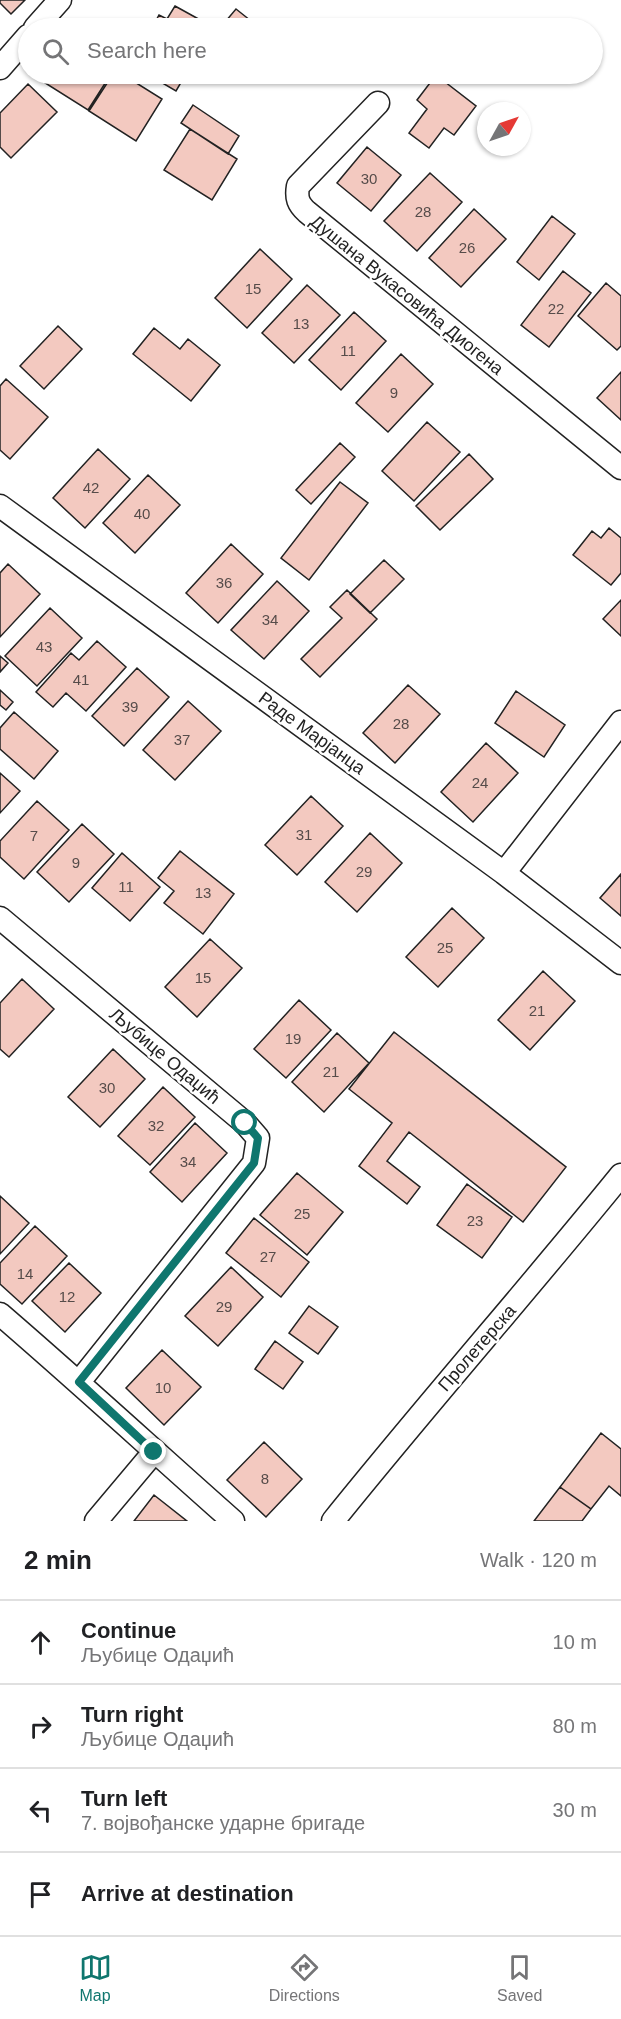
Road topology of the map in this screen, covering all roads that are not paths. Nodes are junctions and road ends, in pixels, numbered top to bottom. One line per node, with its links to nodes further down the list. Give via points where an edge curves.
1 (60, 0): 2 (street)
2 (44, 18)
3 (18, 47): 4 (street)
4 (0, 68)
5 (378, 103): 6 (street, Душана Вукасовића Диогена, via 298,186 299,204)
6 (621, 468)
7 (3, 514): 9 (street, Раде Марјанца)
8 (621, 722): 9 (street)
9 (504, 873): 11 (street, Раде Марјанца)
10 (0, 918): 14 (street, Љубице Одаџић, via 258,1138 254,1163)
11 (621, 963)
12 (621, 1175): 18 (street, Пролетерска)
13 (0, 1314): 14 (street)
14 (79, 1382): 15 (street)
15 (154, 1452): 16 (street); 17 (street)
16 (96, 1521)
17 (233, 1521)
18 (333, 1521)

